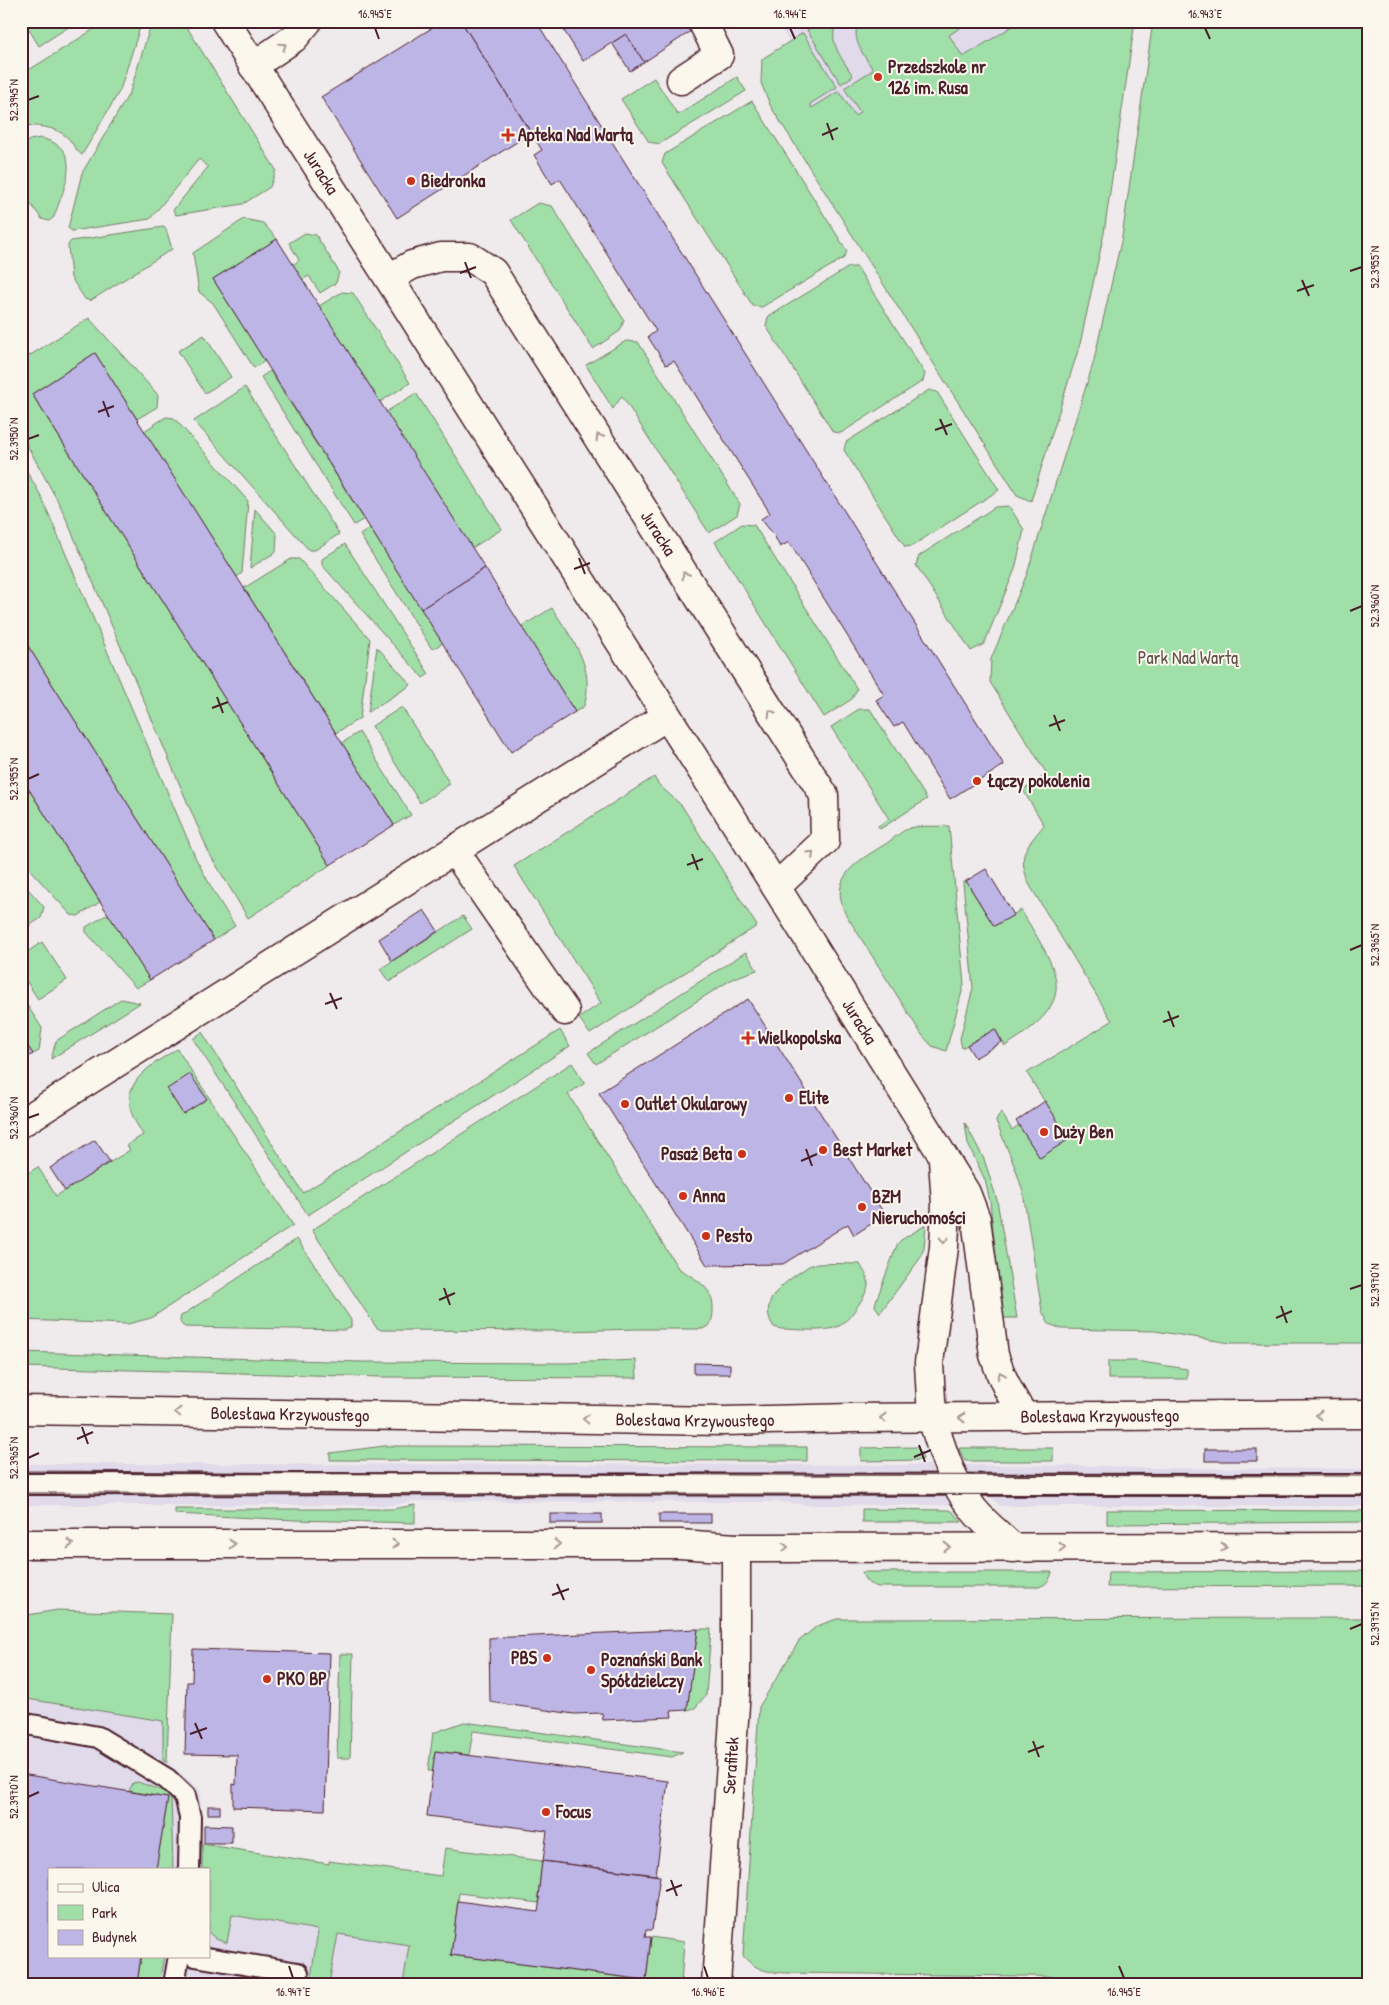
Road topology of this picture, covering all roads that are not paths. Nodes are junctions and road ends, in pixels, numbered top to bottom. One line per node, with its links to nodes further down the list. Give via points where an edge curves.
1 (225, 21): 4 (street, Juracka)
2 (308, 21): 4 (street, one-way to 2, via 294,38)
3 (702, 21): 5 (street, via 719,55)
4 (254, 66): 6 (street, Juracka)
5 (681, 80)
6 (389, 278): 7 (street, Juracka); 9 (street, Juracka, one-way to 6, via 825,841 824,795 560,375 493,272 470,257 441,257 412,265)
7 (667, 716): 8 (street); 9 (street, Juracka)
8 (454, 850): 10 (street); 11 (street)
9 (776, 887): 12 (street, Juracka)
10 (565, 1011)
11 (21, 1123)
12 (942, 1156): 15 (street, Juracka, one-way to 12, via 1010,1395 994,1355 976,1219 966,1193); 16 (street, Juracka, one-way to 16, via 946,1204 944,1247 929,1363)
13 (21, 1410): 16 (street, Bolesława Krzywoustego, one-way to 13, via 722,1421)
14 (1368, 1414): 15 (street, Bolesława Krzywoustego, one-way to 15)
15 (1025, 1417): 16 (street, Bolesława Krzywoustego, one-way to 16)
16 (932, 1418): 18 (street, Juracka, via 943,1454)
17 (21, 1484): 18 (lane)
18 (958, 1485): 19 (lane); 23 (street, Juracka, via 973,1509)
19 (1368, 1485)
20 (21, 1544): 22 (street, one-way to 22, via 680,1544)
21 (1368, 1547): 23 (street, one-way to 21)
22 (736, 1548): 23 (street, one-way to 23); 30 (street, Serafitek, via 736,1690)
23 (1013, 1548)
24 (21, 1723): 25 (lane, via 98,1737 167,1779 185,1796 190,1816)
25 (189, 1868)
26 (179, 1958): 29 (lane)
27 (207, 1958): 28 (lane)
28 (298, 1973)
29 (174, 1984)
30 (716, 1984)

